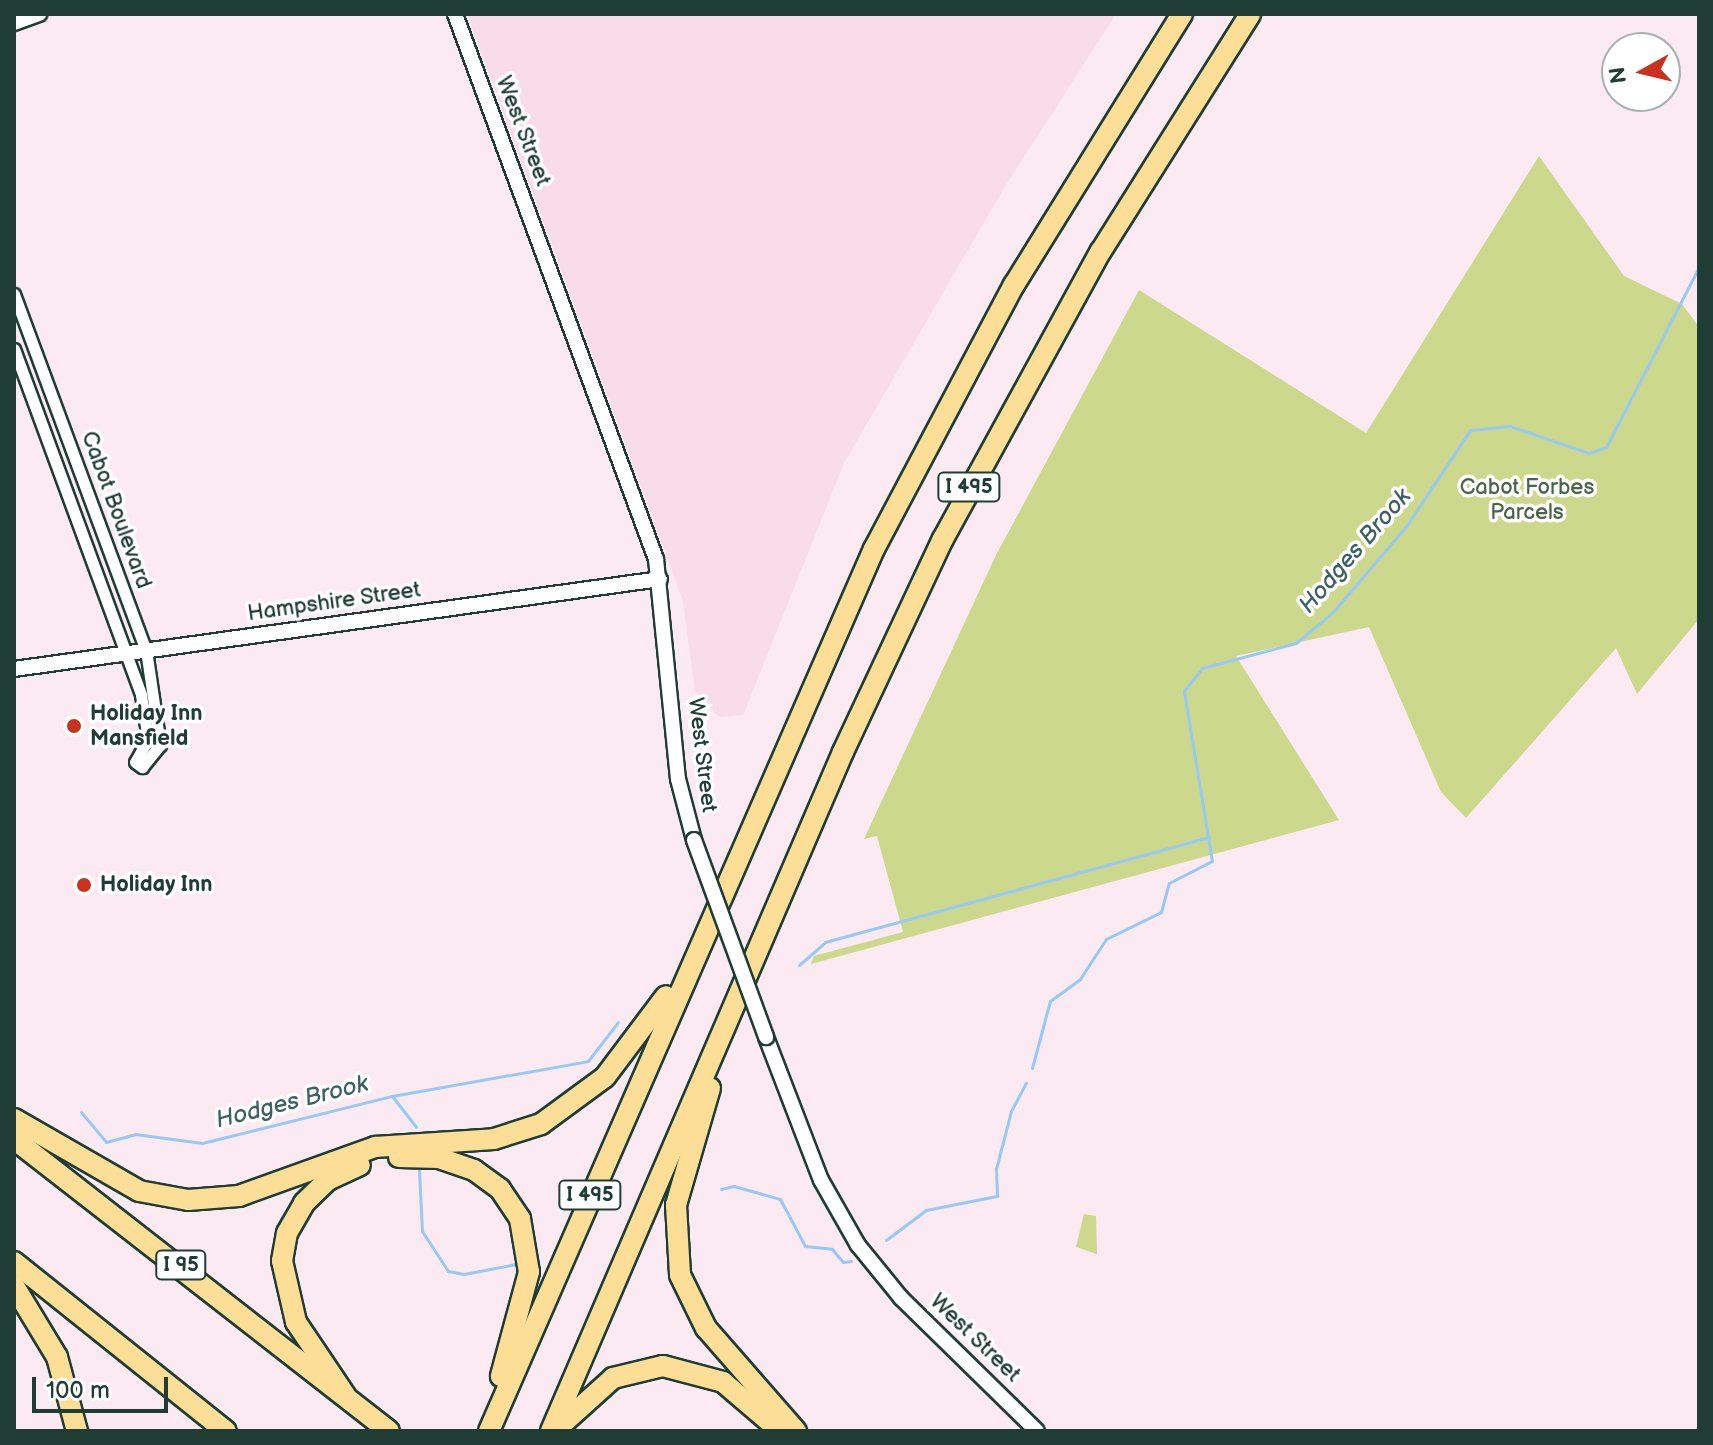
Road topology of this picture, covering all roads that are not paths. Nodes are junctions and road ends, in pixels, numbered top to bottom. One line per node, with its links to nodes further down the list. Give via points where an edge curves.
1 (39, 14): 5 (street)
2 (455, 14): 8 (street, West Street)
3 (1182, 14): 14 (highway, I 495, via 1014,285 930,438 817,672)
4 (1250, 14): 15 (highway, I 495, via 1101,251 974,478 880,670)
5 (14, 23)
6 (14, 294): 9 (street, Cabot Boulevard)
7 (14, 349): 10 (street, Cabot Boulevard)
8 (660, 579): 9 (street, Hampshire Street); 29 (street, West Street, bridge, via 678,779 694,840 825,1190 858,1245 901,1298)
9 (146, 650): 10 (street, Hampshire Street); 13 (street, Cabot Boulevard)
10 (128, 653): 11 (street, Hampshire Street); 12 (street, Cabot Boulevard)
11 (14, 669)
12 (148, 739): 13 (street); 13 (street, Cabot Boulevard, via 135,762 142,767)
13 (160, 745)
14 (691, 960): 16 (highway, via 599,1083 548,1120 502,1137 375,1147 254,1191 188,1200 125,1185); 24 (highway, I 495)
15 (741, 989): 25 (highway, I 495); 28 (highway, via 677,1198 675,1252 702,1323)
16 (14, 1119)
17 (14, 1139): 20 (highway, I 95)
18 (14, 1262): 22 (highway)
19 (14, 1286): 21 (highway, via 54,1349)
20 (345, 1395): 23 (highway, I 95); 24 (highway, via 286,1296 282,1261 290,1226 314,1191 345,1171 395,1157 451,1161 479,1173 505,1195 528,1245 528,1279)
21 (77, 1431)
22 (226, 1431)
23 (389, 1431)
24 (487, 1431)
25 (551, 1431)
26 (558, 1431): 27 (highway, via 602,1385 657,1366 723,1382)
27 (780, 1431)
28 (796, 1431)
29 (1037, 1431)

